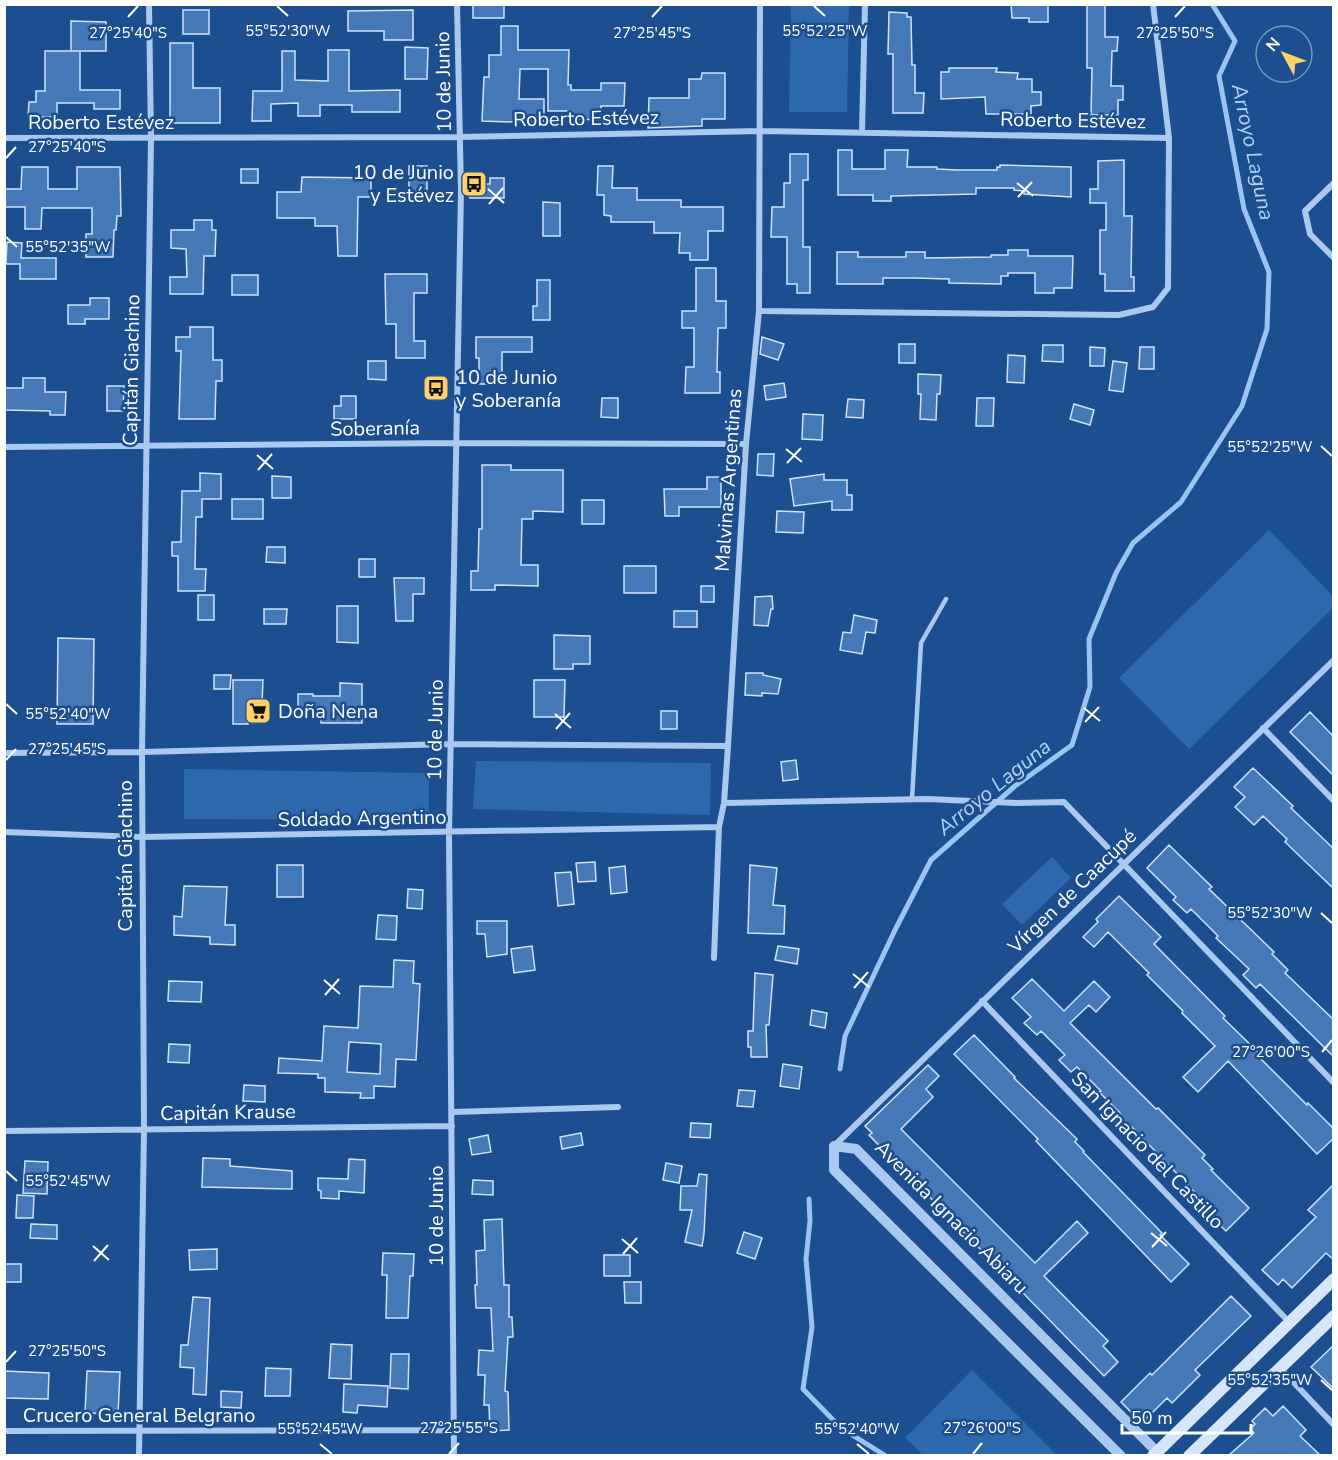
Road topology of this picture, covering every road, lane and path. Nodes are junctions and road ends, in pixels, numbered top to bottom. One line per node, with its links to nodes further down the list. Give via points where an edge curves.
1 (149, 4): 11 (street, Capitán Giachino)
2 (457, 4): 8 (street, 10 de Junio)
3 (760, 4): 6 (street, Malvinas Argentinas)
4 (865, 4): 7 (street)
5 (1153, 4): 10 (street)
6 (761, 131): 7 (street, Roberto Estévez); 8 (street, Roberto Estévez); 14 (street, Malvinas Argentinas)
7 (862, 132): 10 (street, Roberto Estévez)
8 (461, 137): 11 (street, Roberto Estévez); 15 (street, 10 de Junio)
9 (4, 138): 11 (street, Roberto Estévez)
10 (1169, 138): 14 (street, via 1168,288 1153,307 1119,315)
11 (151, 139): 17 (street, Capitán Giachino)
12 (1334, 183): 13 (street, via 1305,212 1310,234)
13 (1334, 258)
14 (759, 310): 16 (street, Malvinas Argentinas)
15 (457, 443): 16 (street, Soberanía); 17 (street, Soberanía); 22 (street, 10 de Junio)
16 (746, 444): 23 (street, Malvinas Argentinas)
17 (147, 446): 18 (street, Soberanía); 24 (street, Capitán Giachino)
18 (4, 447)
19 (946, 598): 26 (lane, via 921,643)
20 (1334, 660): 21 (street, Vírgen de Caacupé)
21 (1263, 728): 27 (street); 33 (street, Vírgen de Caacupé)
22 (452, 744): 23 (street); 24 (street); 31 (street, 10 de Junio)
23 (728, 746): 28 (street, Malvinas Argentinas)
24 (142, 752): 25 (street); 32 (street, Capitán Giachino)
25 (4, 753)
26 (912, 799): 28 (street); 33 (street, via 1064,802)
27 (1334, 801)
28 (724, 803): 29 (street, Malvinas Argentinas)
29 (719, 827): 31 (street, Soldado Argentino); 34 (street, Malvinas Argentinas)
30 (4, 832): 32 (street, Soldado Argentino)
31 (449, 833): 32 (street, Soldado Argentino); 38 (street, 10 de Junio)
32 (141, 837): 40 (street, Capitán Giachino)
33 (1123, 865): 35 (street, Vírgen de Caacupé); 36 (street)
34 (714, 958)
35 (982, 1002): 42 (street, Vírgen de Caacupé); 45 (street, San Ignacio del Castillo)
36 (1334, 1083)
37 (618, 1107): 38 (street)
38 (453, 1112): 39 (street, 10 de Junio)
39 (452, 1126): 40 (street, Capitán Krause); 48 (street, 10 de Junio)
40 (144, 1129): 41 (street, Capitán Krause); 50 (street, Capitán Giachino)
41 (4, 1131)
42 (834, 1146): 51 (street, Avenida Ignacio Abiaru, via 856,1149); 54 (street, via 834,1170)
43 (1334, 1279): 45 (main road)
44 (1334, 1316): 46 (main road)
45 (1289, 1322): 51 (main road)
46 (1280, 1368): 47 (street); 55 (main road)
47 (1334, 1425)
48 (453, 1430): 50 (street, Crucero General Belgrano); 53 (street, 10 de Junio)
49 (4, 1431): 50 (street, Crucero General Belgrano)
50 (138, 1432): 52 (street, Capitán Giachino)
51 (1157, 1454)
52 (139, 1455)
53 (454, 1455)
54 (1121, 1455)
55 (1189, 1455)

